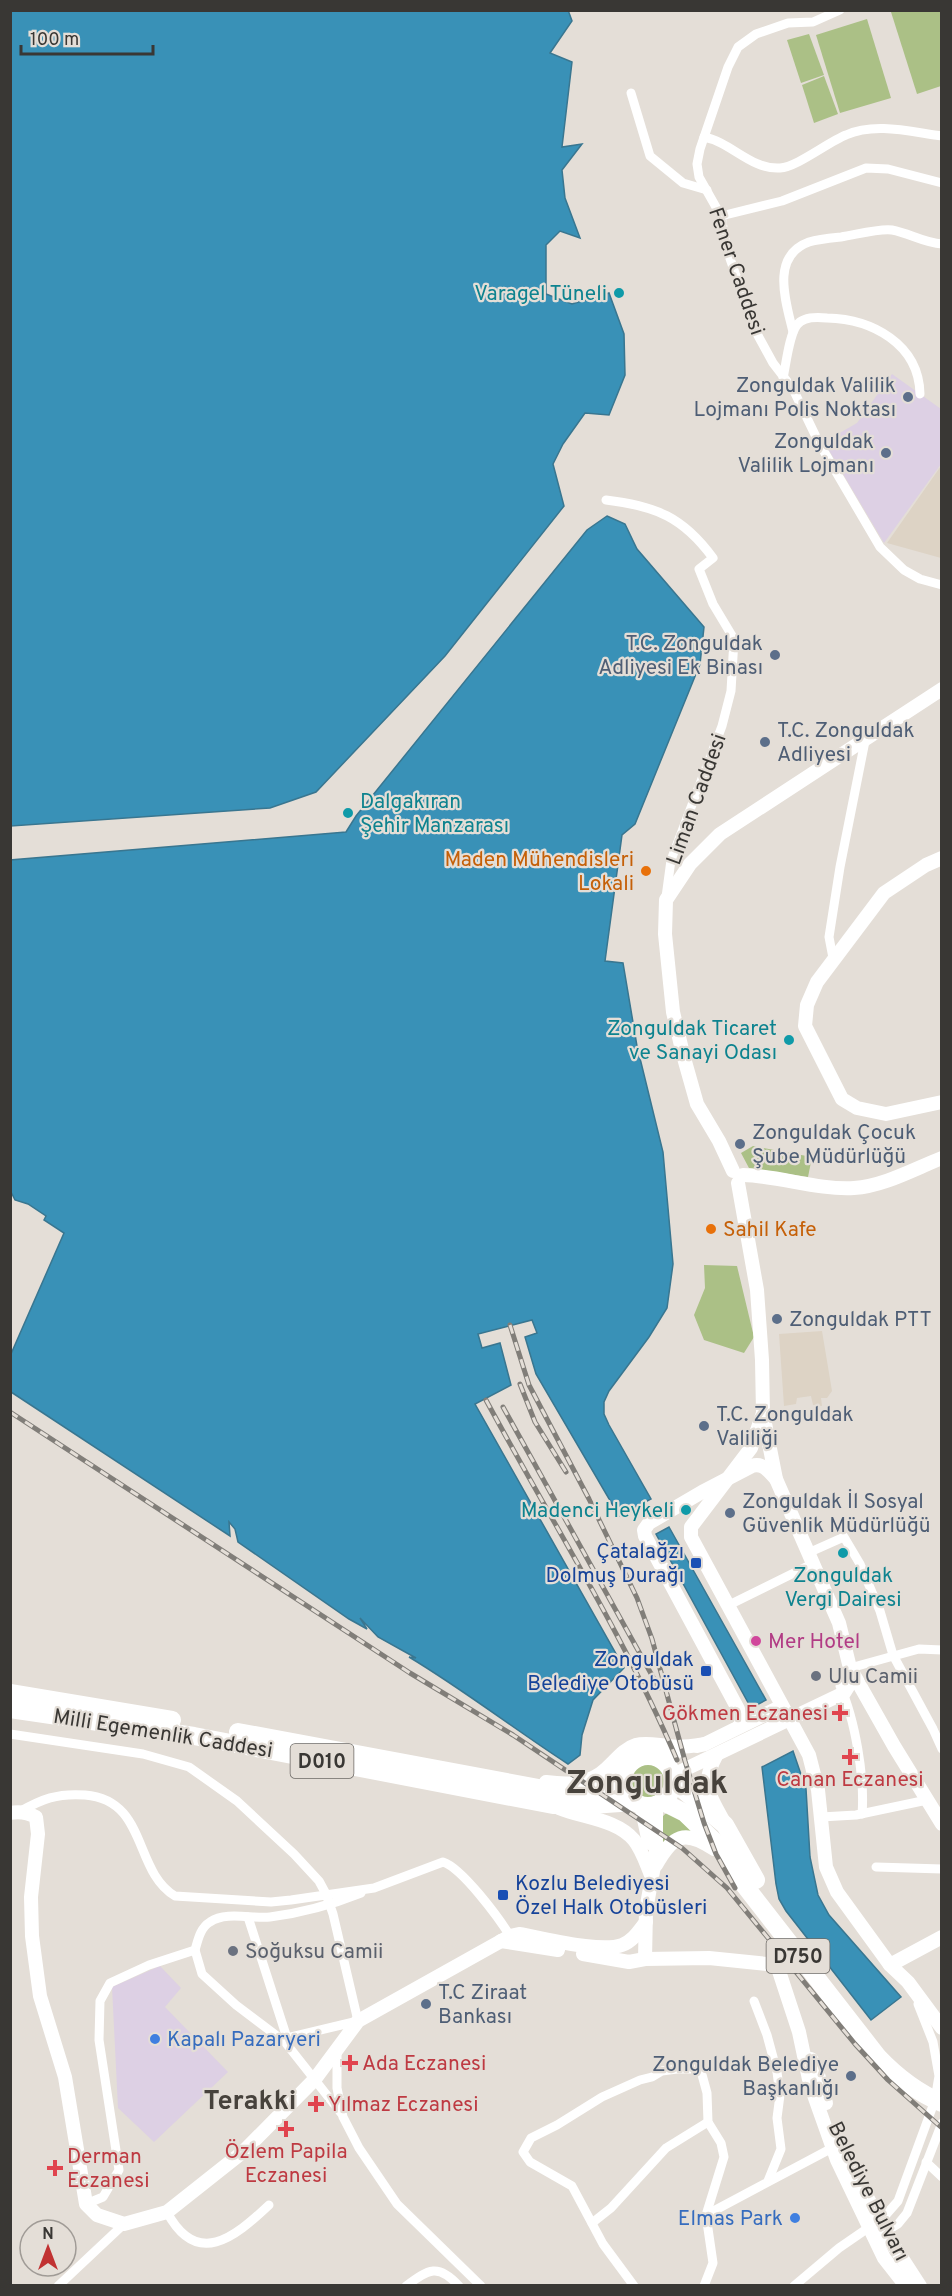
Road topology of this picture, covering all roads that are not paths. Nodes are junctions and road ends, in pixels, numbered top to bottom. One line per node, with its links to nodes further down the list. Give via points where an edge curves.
1 (840, 10): 4 (street, Fener Caddesi, via 813,21 788,23 756,34 738,47)
2 (631, 93): 6 (street, via 650,156 683,183)
3 (942, 136): 4 (street, via 868,129 848,133 781,168 750,160)
4 (704, 137): 6 (street, Fener Caddesi, via 698,164 699,177)
5 (942, 183): 7 (street, via 888,169 866,168 782,201)
6 (707, 190): 7 (street, Fener Caddesi)
7 (721, 216): 10 (street, Fener Caddesi, via 727,250 755,330)
8 (942, 244): 9 (street, via 891,230 810,242 797,248 784,269)
9 (793, 332): 10 (street); 11 (street, via 802,320 821,318 876,328 907,355 919,378)
10 (783, 378): 13 (street, Fener Caddesi, via 793,389 819,443 880,547 904,570)
11 (920, 394)
12 (606, 500): 17 (street, Liman Caddesi, via 637,504 673,518 698,538 713,558 699,569 713,604 734,639 731,691 722,726 671,860)
13 (942, 585)
14 (942, 689): 15 (street)
15 (865, 741): 17 (street, via 720,834 690,864); 18 (street, via 840,867 830,937)
16 (942, 858): 18 (street, via 884,893)
17 (666, 900): 21 (street, Liman Caddesi, via 667,966 684,1058 698,1104)
18 (833, 958): 19 (street, via 807,1005 805,1026 842,1099 857,1108 886,1114)
19 (942, 1102)
20 (942, 1158): 21 (street, via 876,1184 854,1188)
21 (738, 1176): 22 (street, Liman Caddesi, via 757,1290)
22 (762, 1413): 23 (street); 24 (street, via 751,1448)
23 (776, 1479): 24 (street, via 764,1466 756,1464); 27 (street)
24 (724, 1481): 25 (street); 26 (street, via 691,1527)
25 (671, 1511): 26 (street); 37 (street, via 649,1523 645,1536 738,1709)
26 (691, 1533): 28 (street)
27 (810, 1558): 28 (street); 30 (street, via 844,1537 880,1611); 31 (street, via 839,1623)
28 (729, 1605): 34 (street)
29 (942, 1650): 30 (street, via 919,1648)
30 (892, 1655): 31 (street); 38 (street)
31 (850, 1668): 32 (street, via 849,1685); 47 (street)
32 (841, 1690): 36 (street); 51 (street, via 852,1716)
33 (10, 1693): 45 (highway, Milli Egemenlik Caddesi / D010)
34 (782, 1706): 36 (street); 37 (street)
35 (10, 1709): 49 (highway, Milli Egemenlik Caddesi / D010, via 194,1736)
36 (789, 1719): 42 (street); 52 (street, via 809,1755)
37 (741, 1725): 40 (street)
38 (937, 1727): 41 (street)
39 (10, 1734): 60 (street, via 143,1754 189,1767 254,1816 319,1881)
40 (705, 1744): 43 (street); 45 (street, via 636,1745 606,1770 578,1784)
41 (942, 1749)
42 (716, 1756): 46 (street); 54 (street, via 708,1771 707,1784)
43 (654, 1757): 44 (highway, Milli Egemenlik Caddesi, via 637,1758); 46 (highway, D750, via 666,1763)
44 (625, 1770): 45 (highway, Milli Egemenlik Caddesi / D010, via 607,1787 578,1793 543,1790); 48 (highway, via 623,1784 629,1797)
45 (498, 1779)
46 (673, 1779): 48 (highway, via 668,1797); 54 (highway, D750)
47 (927, 1800): 51 (street); 53 (street)
48 (648, 1804): 49 (highway, Milli Egemenlik Caddesi / D010); 55 (highway, D750, via 685,1813); 58 (street)
49 (554, 1805): 58 (street, via 624,1831 642,1852)
50 (15, 1812): 60 (street, via 61,1795 101,1797 116,1805 132,1828 157,1881 176,1896 271,1902); 85 (street, via 36,1817 38,1825 31,1897 38,1984 65,2077)
51 (862, 1814): 52 (street)
52 (821, 1817): 69 (street, via 826,1867 837,1892)
53 (942, 1824)
54 (725, 1825): 77 (highway, D750, via 785,1923 876,2040 903,2068)
55 (731, 1861): 58 (street, via 701,1840 680,1838 667,1845); 77 (highway, D750, via 745,1886 878,2057 917,2091)
56 (876, 1867): 57 (street)
57 (942, 1869)
58 (651, 1875): 63 (street)
59 (374, 1888): 60 (street); 61 (street); 65 (street, via 438,1863 452,1865 501,1922)
60 (326, 1894): 61 (street)
61 (330, 1905): 62 (street, via 268,1918); 72 (street)
62 (248, 1917): 67 (street, via 212,1920 203,1928); 74 (street)
63 (646, 1922): 66 (street, via 621,1946); 68 (street)
64 (942, 1937): 69 (street)
65 (505, 1938): 66 (street, via 519,1934); 68 (street, via 629,1962); 72 (street)
66 (597, 1948): 68 (street)
67 (195, 1950): 74 (street, via 202,1974 236,2005); 85 (street, via 110,1983 100,2001 99,2040 119,2170 103,2197)
68 (645, 1959): 81 (street, Belediye Bulvarı, via 709,1958 777,1965 802,2042 816,2067)
69 (890, 1965): 70 (street)
70 (908, 1982): 73 (street); 77 (street, via 929,2027 938,2067)
71 (754, 2001): 84 (street, via 767,2035 780,2095 780,2149)
72 (358, 2021): 74 (street); 75 (street)
73 (942, 2028)
74 (286, 2040): 76 (street)
75 (337, 2050): 76 (street); 78 (street, via 337,2088)
76 (315, 2079): 78 (street); 87 (street, via 244,2151)
77 (939, 2095): 91 (street, via 898,2200)
78 (343, 2117): 92 (street, via 397,2204)
79 (708, 2122): 88 (street, via 721,2143 724,2157); 89 (street, via 666,2148); 89 (street, via 701,2071 677,2068 602,2097 531,2138 523,2152 530,2162 573,2186)
80 (942, 2123): 82 (street)
81 (836, 2146): 84 (street); 91 (street, Belediye Bulvarı)
82 (926, 2162): 83 (street); 91 (street, via 907,2213 898,2224)
83 (942, 2176)
84 (768, 2181): 88 (street)
85 (86, 2204): 90 (street, via 98,2215)
86 (268, 2205): 87 (street, via 225,2240 198,2243 185,2236)
87 (167, 2212): 90 (street)
88 (706, 2215): 97 (street, via 713,2263)
89 (592, 2223): 96 (street)
90 (124, 2224): 93 (street)
91 (877, 2226): 98 (street); 99 (street, Belediye Bulvarı, via 884,2258); 100 (street, Belediye Bulvarı)
92 (476, 2283)
93 (58, 2286)
94 (406, 2286): 95 (street, via 435,2270 447,2273)
95 (459, 2286)
96 (634, 2286)
97 (704, 2286)
98 (794, 2286)
99 (906, 2286)
100 (920, 2286)

